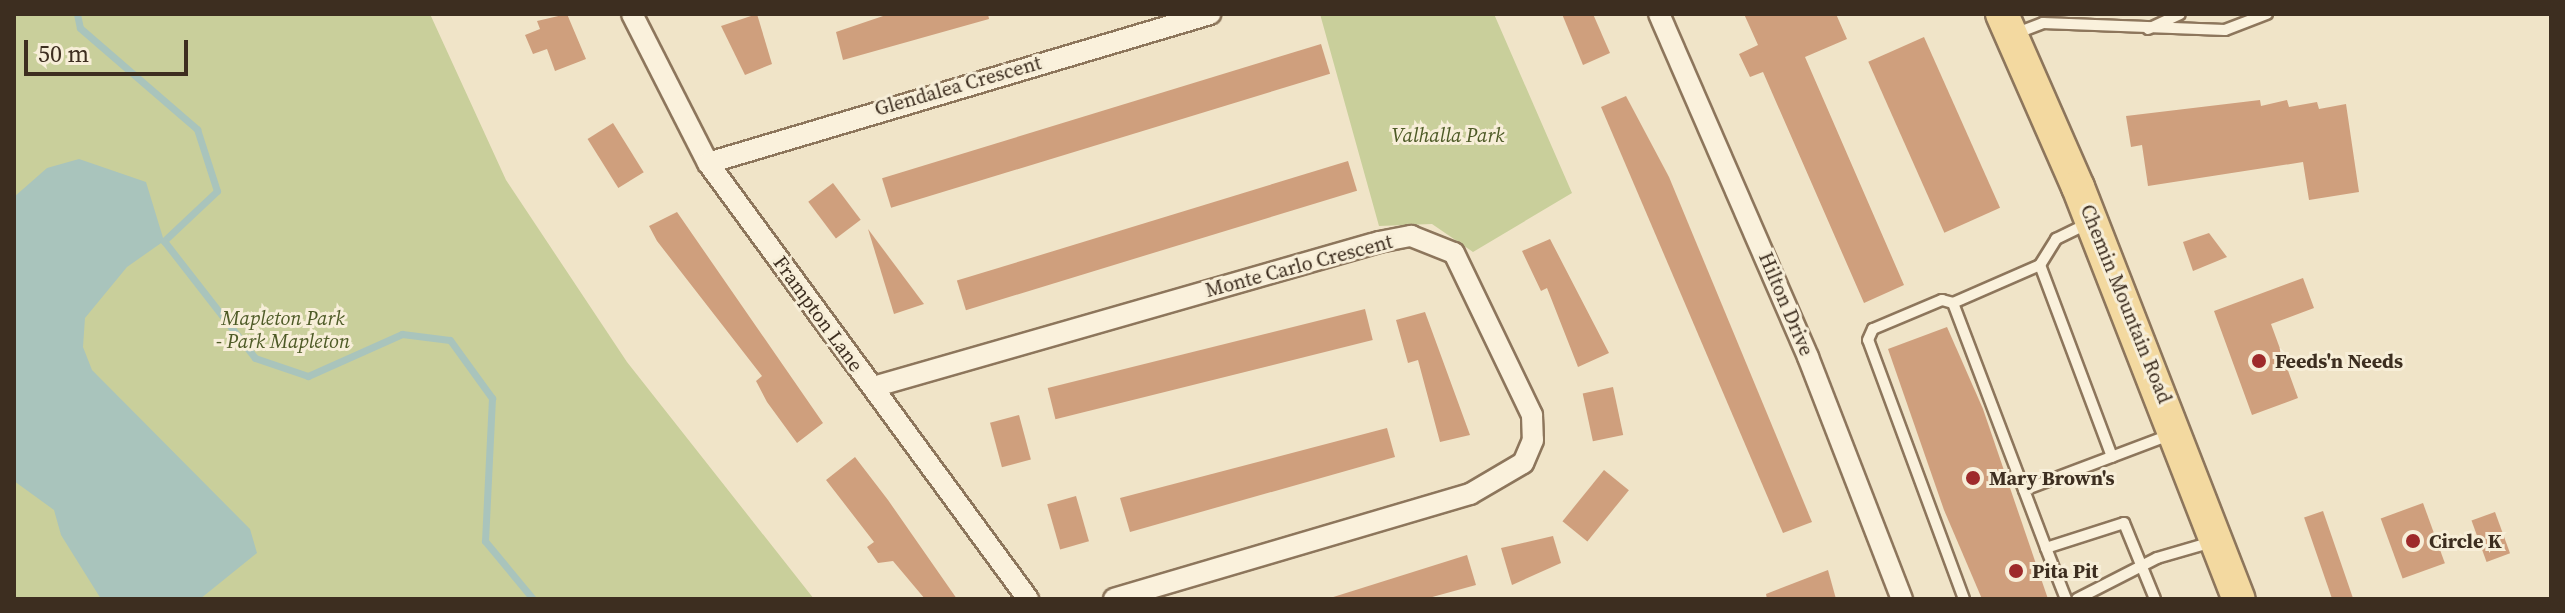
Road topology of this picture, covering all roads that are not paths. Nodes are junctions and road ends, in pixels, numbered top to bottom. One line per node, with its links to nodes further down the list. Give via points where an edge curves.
1 (632, 14): 9 (street, Frampton Lane)
2 (1210, 14): 9 (street, Glendalea Crescent)
3 (1659, 14): 22 (street, Hilton Drive, via 1808,357)
4 (2180, 14): 8 (lane)
5 (2267, 14): 8 (lane, via 2225,30)
6 (2077, 19): 7 (lane); 8 (lane)
7 (2006, 24): 10 (main road, Chemin Mountain Road)
8 (2143, 31)
9 (708, 163): 13 (street, Frampton Lane)
10 (2093, 222): 11 (lane, via 2056,239); 14 (main road, Chemin Mountain Road)
11 (2040, 265): 12 (lane); 15 (lane)
12 (1953, 303): 16 (lane); 23 (lane, via 1937,302 1873,329 1868,340)
13 (873, 387): 20 (street, Frampton Lane); 21 (street, Monte Carlo Crescent, via 1379,242 1411,236 1454,253 1532,415 1533,440 1523,463 1470,494)
14 (2177, 432): 15 (lane); 17 (main road, Chemin Mountain Road)
15 (2112, 457): 16 (lane)
16 (2024, 490): 18 (lane)
17 (2217, 540): 19 (lane, via 2157,558); 27 (main road, Chemin Mountain Road)
18 (2046, 548): 19 (lane, via 2124,523); 24 (lane)
19 (2144, 571): 25 (lane); 26 (lane)
20 (1028, 599)
21 (1114, 599)
22 (1902, 599)
23 (1964, 599)
24 (2066, 599)
25 (2077, 599)
26 (2155, 599)
27 (2239, 599)

